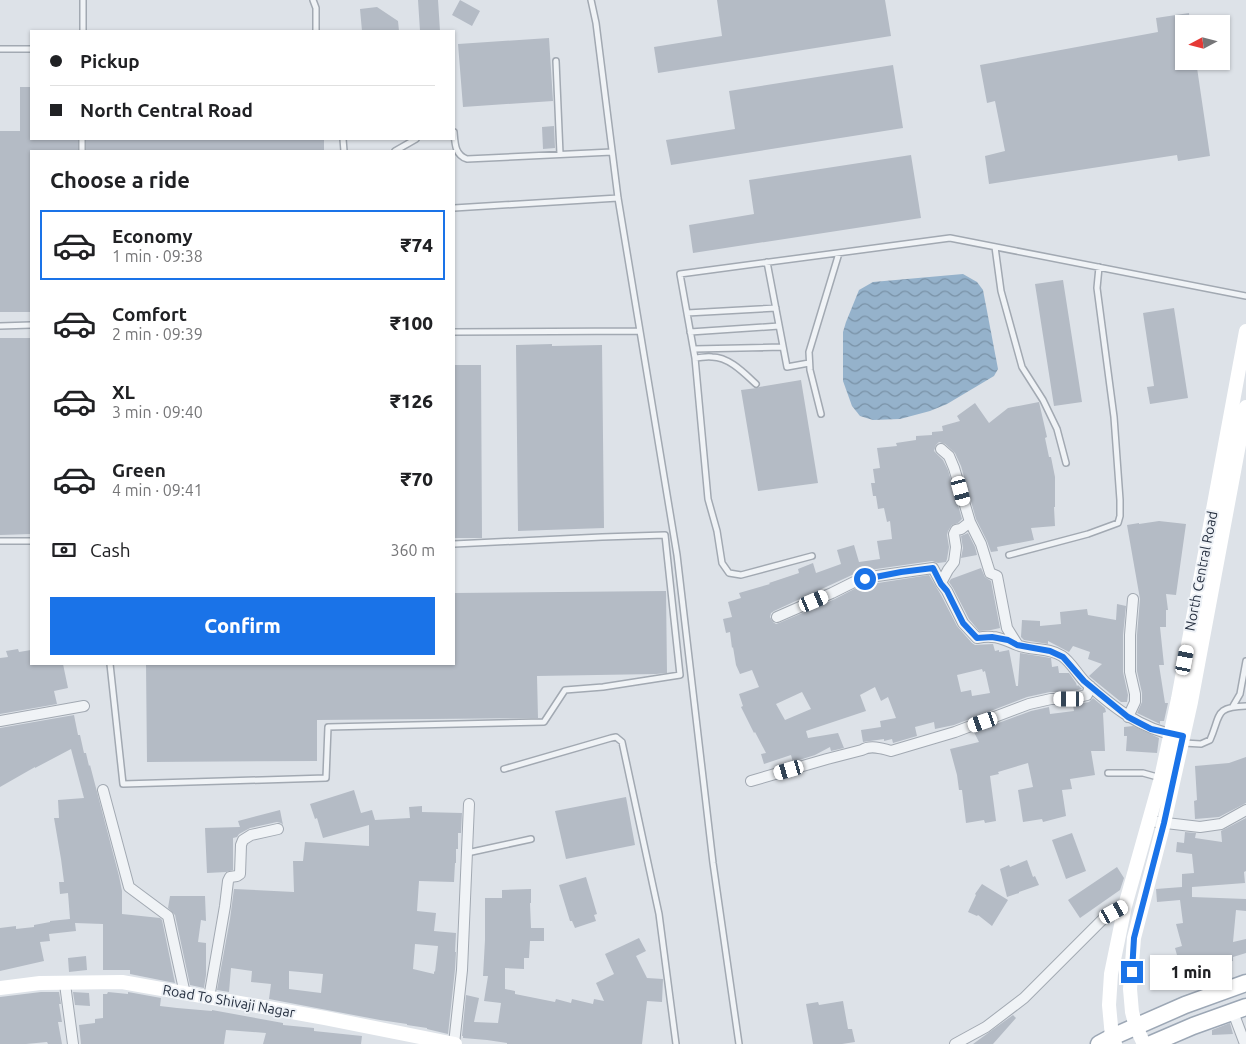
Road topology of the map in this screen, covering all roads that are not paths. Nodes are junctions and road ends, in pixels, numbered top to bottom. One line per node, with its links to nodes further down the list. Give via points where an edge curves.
1 (83, 0): 4 (lane)
2 (313, 0): 5 (lane)
3 (591, 0): 12 (lane)
4 (83, 30)
5 (316, 30)
6 (0, 49): 7 (lane)
7 (30, 49)
8 (556, 61): 13 (lane)
9 (414, 140): 11 (lane)
10 (455, 140): 13 (lane, via 458,153 467,159)
11 (397, 150)
12 (612, 152): 13 (lane); 14 (lane)
13 (560, 154)
14 (618, 198): 15 (lane); 26 (lane)
15 (455, 208)
16 (995, 246): 17 (lane, via 950,238); 19 (lane); 38 (lane, via 1001,291 1022,367 1057,429)
17 (839, 252): 18 (lane); 33 (lane, via 809,352)
18 (767, 262): 21 (lane); 22 (lane, via 680,274)
19 (1099, 267): 20 (lane); 43 (lane, via 1097,288 1114,417 1118,523)
20 (1246, 296)
21 (776, 308): 22 (lane); 25 (lane)
22 (687, 313): 28 (lane)
23 (30, 325): 24 (lane)
24 (0, 326)
25 (779, 326): 28 (lane); 30 (lane)
26 (640, 331): 27 (lane); 82 (lane, via 677,556 712,863)
27 (455, 332)
28 (690, 332): 31 (lane)
29 (1246, 332): 57 (main road, North Central Road)
30 (783, 347): 31 (lane); 33 (lane, via 787,367)
31 (694, 349): 32 (lane)
32 (695, 358): 34 (lane, via 713,356 727,361); 44 (lane, via 708,499 722,563 729,572 741,575)
33 (809, 363): 36 (lane)
34 (756, 384)
35 (1246, 407): 57 (main road, North Central Road, via 1192,692)
36 (821, 414)
37 (941, 449): 39 (street, via 954,468)
38 (1066, 463)
39 (970, 522): 45 (street, via 954,534 954,562); 48 (street, via 990,573 997,576 1007,628)
40 (0, 541): 41 (lane)
41 (30, 541)
42 (455, 544): 50 (lane, via 664,535 680,675 565,690 544,722 328,727 326,778 123,784)
43 (1009, 555)
44 (812, 556)
45 (941, 584): 47 (street, via 933,568 877,576 854,582); 48 (street, via 963,623 977,638 992,637)
46 (1133, 599): 55 (street, via 1130,672 1135,702)
47 (777, 617)
48 (1017, 645): 51 (street, via 1050,651 1063,657)
49 (1246, 661): 53 (lane, via 1240,694)
50 (110, 665)
51 (1090, 686): 55 (street); 61 (street, via 1087,694 1029,704 955,732 891,751 880,747 866,748)
52 (84, 706): 56 (street)
53 (1234, 706): 54 (lane); 57 (lane, via 1220,714 1210,740 1201,744)
54 (1246, 706)
55 (1128, 717): 57 (street)
56 (0, 721)
57 (1178, 738): 60 (main road, North Central Road); 66 (main road, North Central Road)
58 (504, 770): 81 (lane, via 611,738 616,737 622,742 659,914)
59 (1108, 773): 60 (lane, via 1143,773)
60 (1162, 778): 65 (main road, North Central Road)
61 (751, 781)
62 (103, 790): 74 (street, via 129,887 168,916)
63 (469, 804): 69 (street)
64 (1246, 810): 66 (street, via 1221,824 1200,827)
65 (1149, 821): 66 (street); 70 (main road, North Central Road)
66 (1164, 823): 77 (main road, North Central Road, via 1134,938 1130,989)
67 (278, 829): 75 (street, via 252,834 243,840 240,874 228,881)
68 (531, 839): 69 (lane)
69 (467, 853): 80 (street)
70 (1125, 906): 78 (main road, North Central Road, via 1111,974); 83 (street, via 1103,919 1024,998 986,1027)
71 (1246, 983): 77 (main road)
72 (65, 984): 73 (main road, Road To Shivaji Nagar); 74 (main road, Road To Shivaji Nagar, via 122,982); 79 (street)
73 (0, 988)
74 (185, 994): 75 (main road, Road To Shivaji Nagar)
75 (209, 998): 80 (main road, Road To Shivaji Nagar)
76 (1239, 1009): 85 (main road); 86 (street)
77 (1136, 1026): 78 (main road); 84 (main road, North Central Road)
78 (1109, 1042)
79 (73, 1044)
80 (455, 1044)
81 (676, 1044)
82 (739, 1044)
83 (955, 1044)
84 (1144, 1044)
85 (1151, 1044)
86 (1245, 1044)

